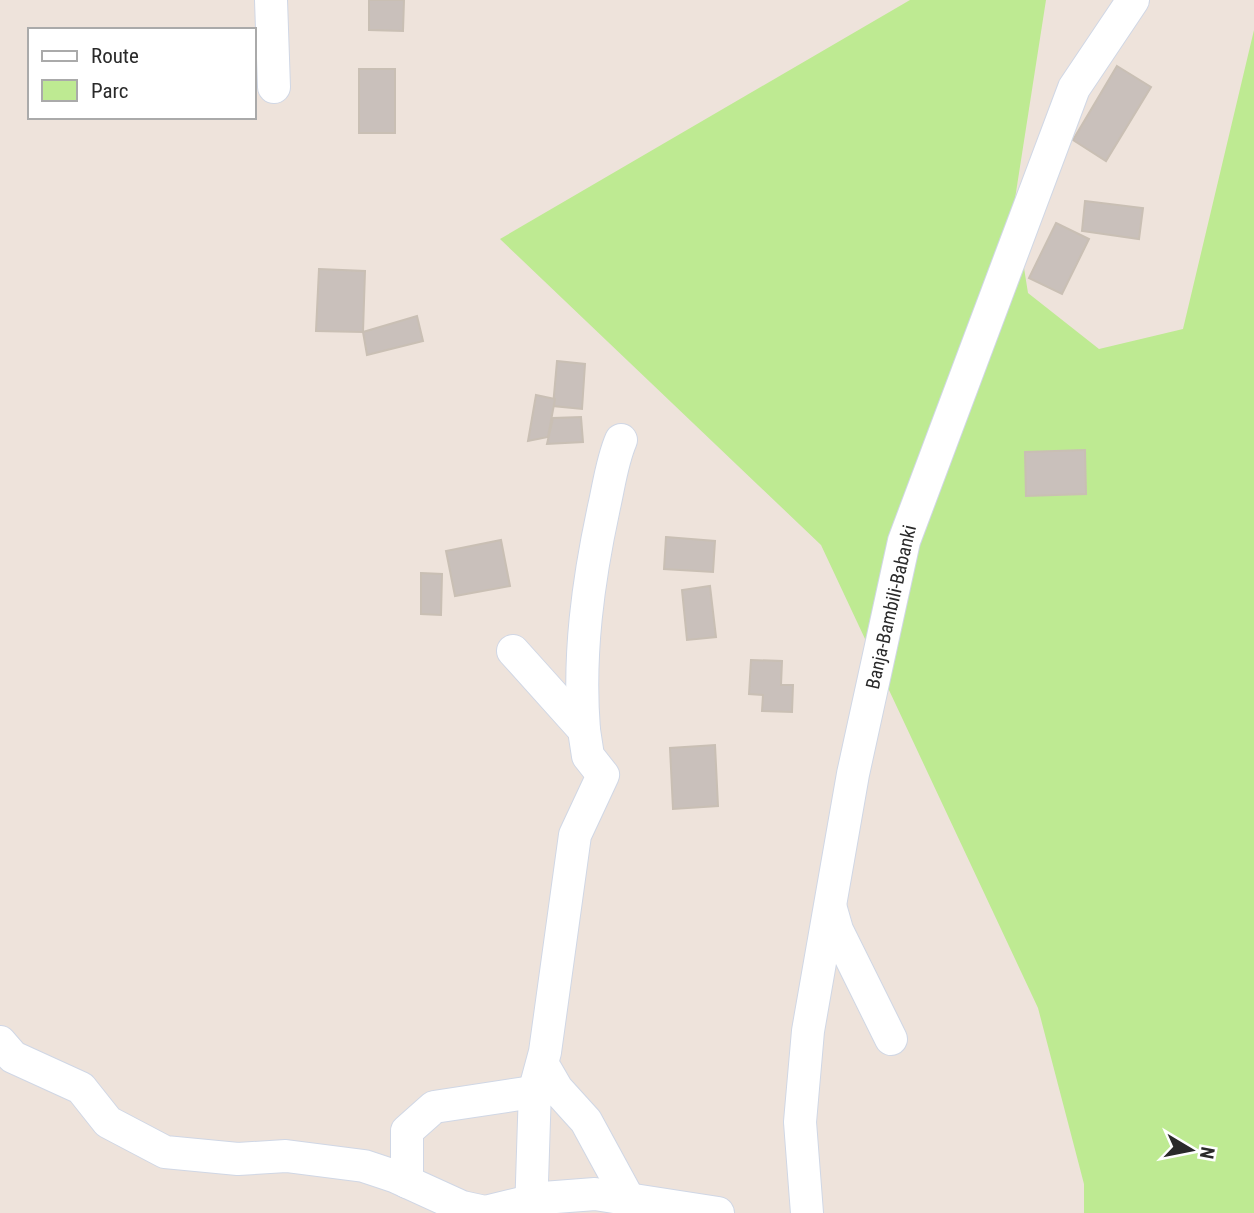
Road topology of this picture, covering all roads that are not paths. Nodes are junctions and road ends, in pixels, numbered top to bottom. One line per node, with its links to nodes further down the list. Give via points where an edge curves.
1 (271, 0): 3 (street)
2 (1133, 0): 7 (street, Banja-Bambili-Babanki, via 1074,88 904,541 853,774)
3 (274, 86)
4 (621, 440): 6 (street, via 586,611 580,680)
5 (513, 651): 6 (street)
6 (584, 730): 10 (street, via 588,756 603,775 575,835)
7 (831, 907): 8 (street, via 837,930); 16 (street, Banja-Bambili-Babanki, via 808,1031 800,1122)
8 (891, 1039)
9 (0, 1042): 11 (street, via 13,1057 81,1088 108,1122 165,1152 238,1159 311,1158 364,1166)
10 (545, 1082): 11 (street, via 434,1107 407,1131); 12 (street, via 586,1121); 13 (street)
11 (407, 1182): 14 (street)
12 (629, 1200): 13 (street, via 595,1194); 15 (street)
13 (532, 1207): 14 (street)
14 (485, 1213)
15 (718, 1213)
16 (807, 1213)

